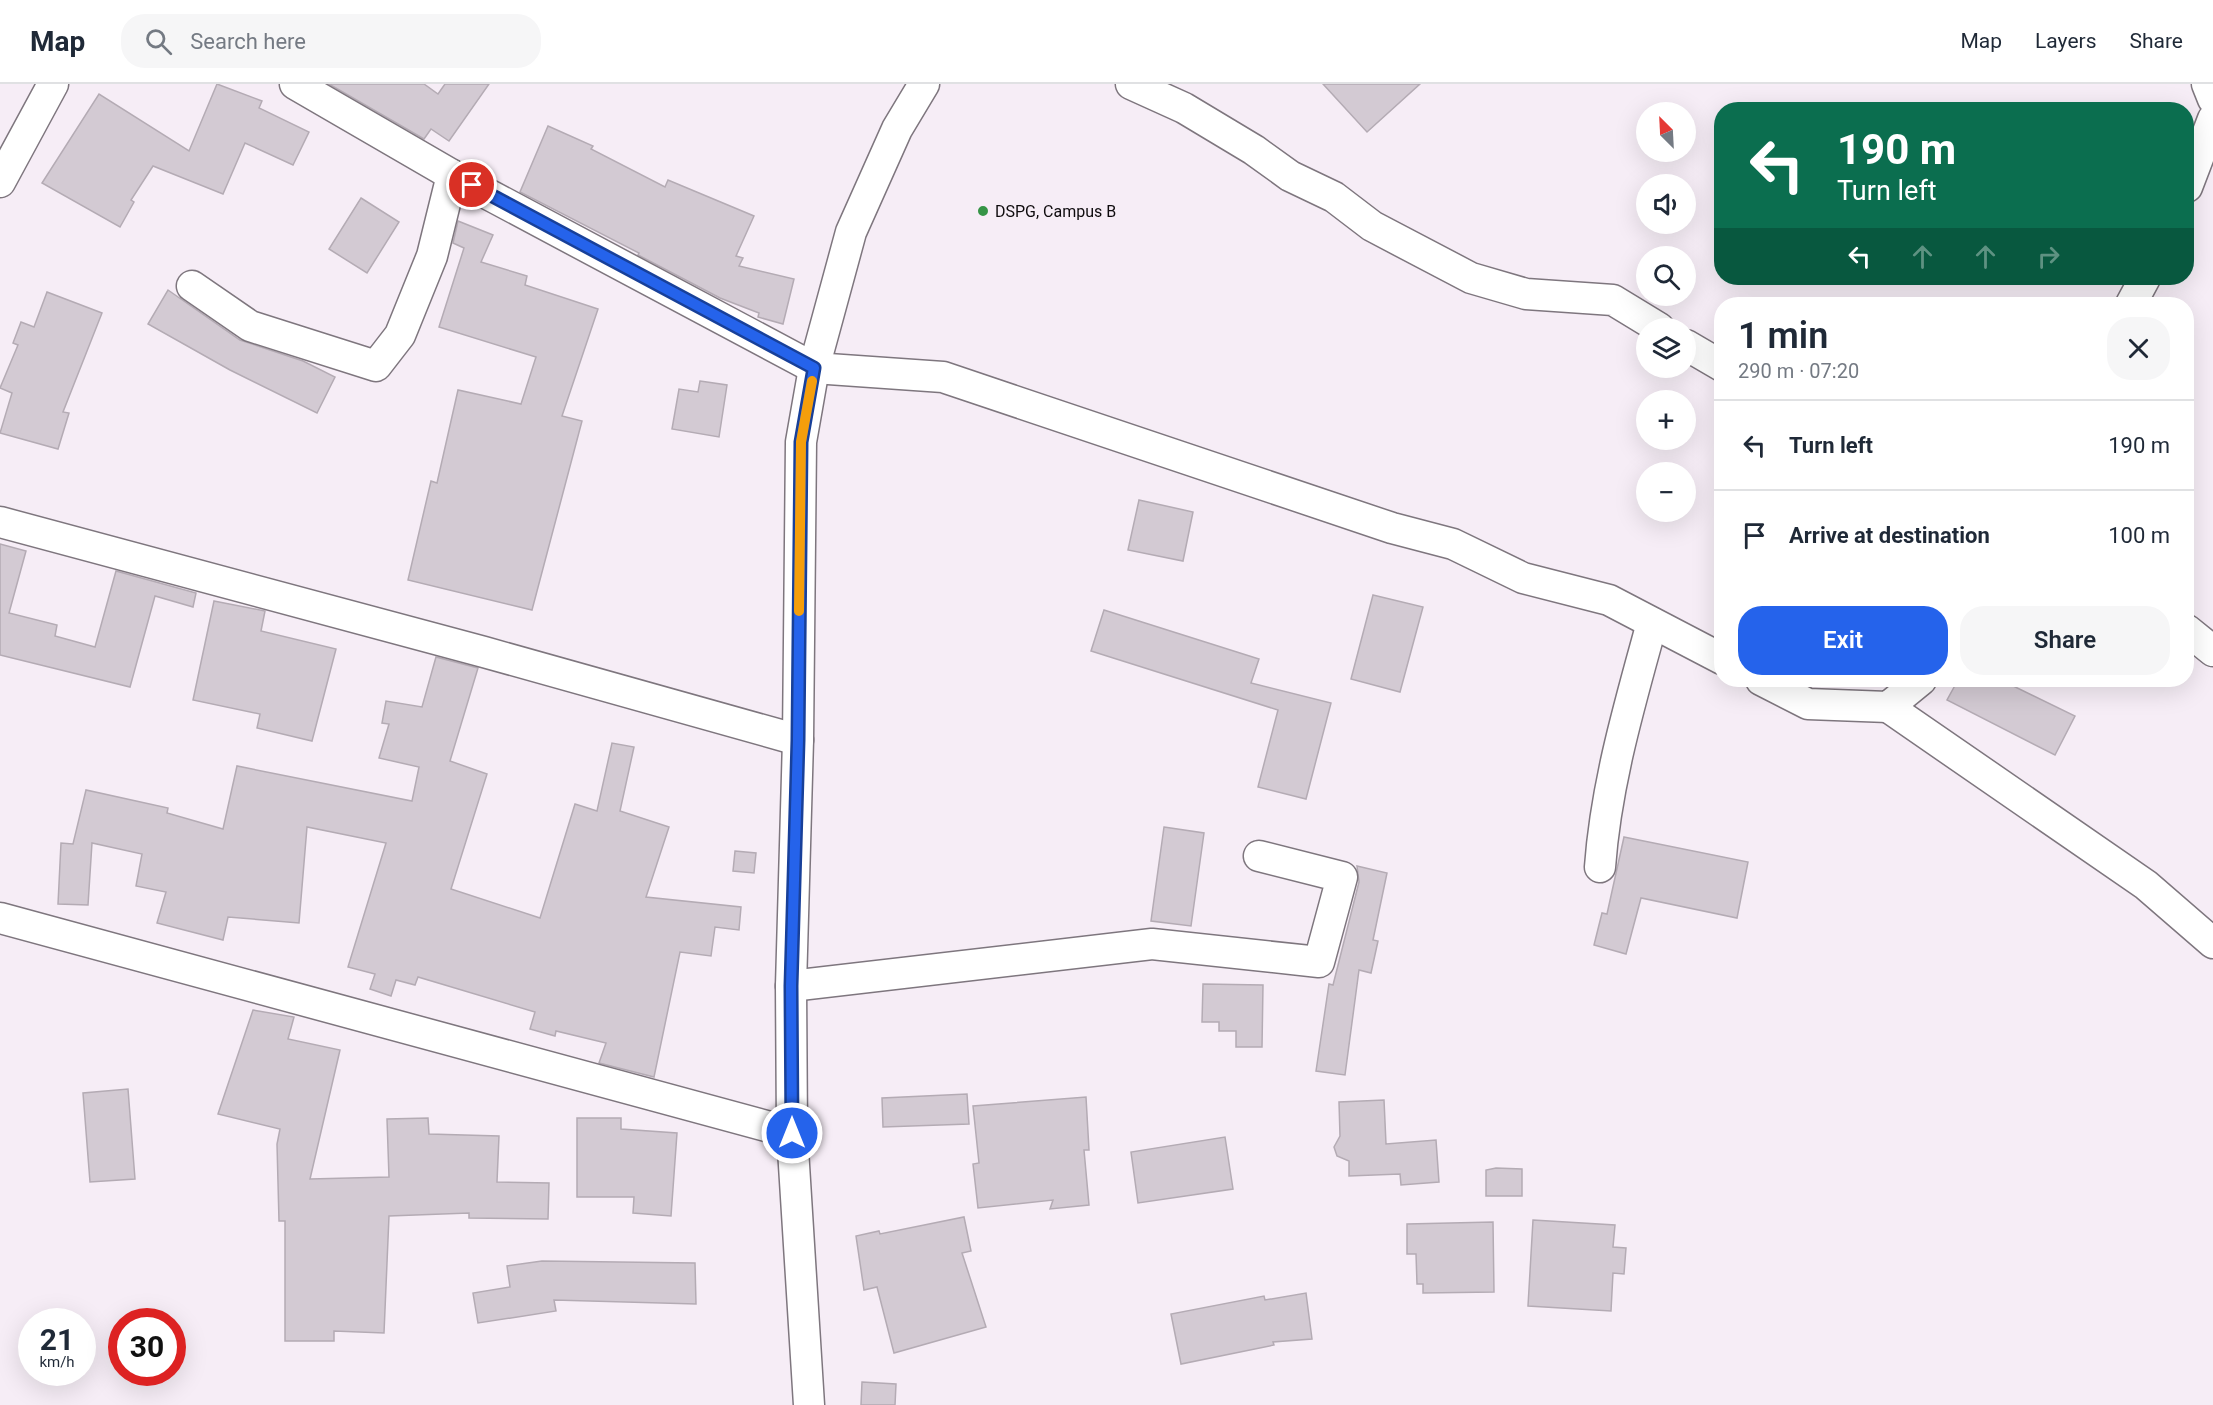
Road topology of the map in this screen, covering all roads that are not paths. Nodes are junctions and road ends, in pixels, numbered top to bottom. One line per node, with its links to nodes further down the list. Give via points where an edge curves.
1 (53, 84): 10 (street)
2 (294, 84): 9 (street)
3 (924, 84): 15 (street, via 897,129 851,232)
4 (1131, 84): 12 (street, via 1184,108 1290,176 1334,197 1372,226 1471,278 1526,294 1613,300)
5 (2207, 84): 6 (street)
6 (2213, 99)
7 (2213, 119): 8 (street)
8 (2194, 169)
9 (452, 175): 11 (street, via 432,256 399,335 376,366 250,327); 15 (street)
10 (0, 182)
11 (192, 286)
12 (1643, 318)
13 (1696, 351): 14 (street)
14 (1714, 361)
15 (814, 368): 17 (street, via 943,377 1392,528 1453,544 1523,578 1609,600); 24 (street, via 801,442)
16 (0, 522): 24 (street)
17 (1652, 623): 20 (street); 26 (street, via 1608,800)
18 (2194, 636): 19 (street)
19 (2213, 651)
20 (1714, 655)
21 (1775, 687): 23 (street, via 1808,704)
22 (1912, 687): 23 (street)
23 (1888, 707): 28 (street, via 2146,885)
24 (798, 740): 29 (street)
25 (1259, 856): 29 (street, via 1342,877 1319,962 1152,944)
26 (1600, 867)
27 (0, 918): 30 (street)
28 (2213, 943)
29 (791, 986): 30 (street)
30 (792, 1133): 31 (street)
31 (809, 1405)

